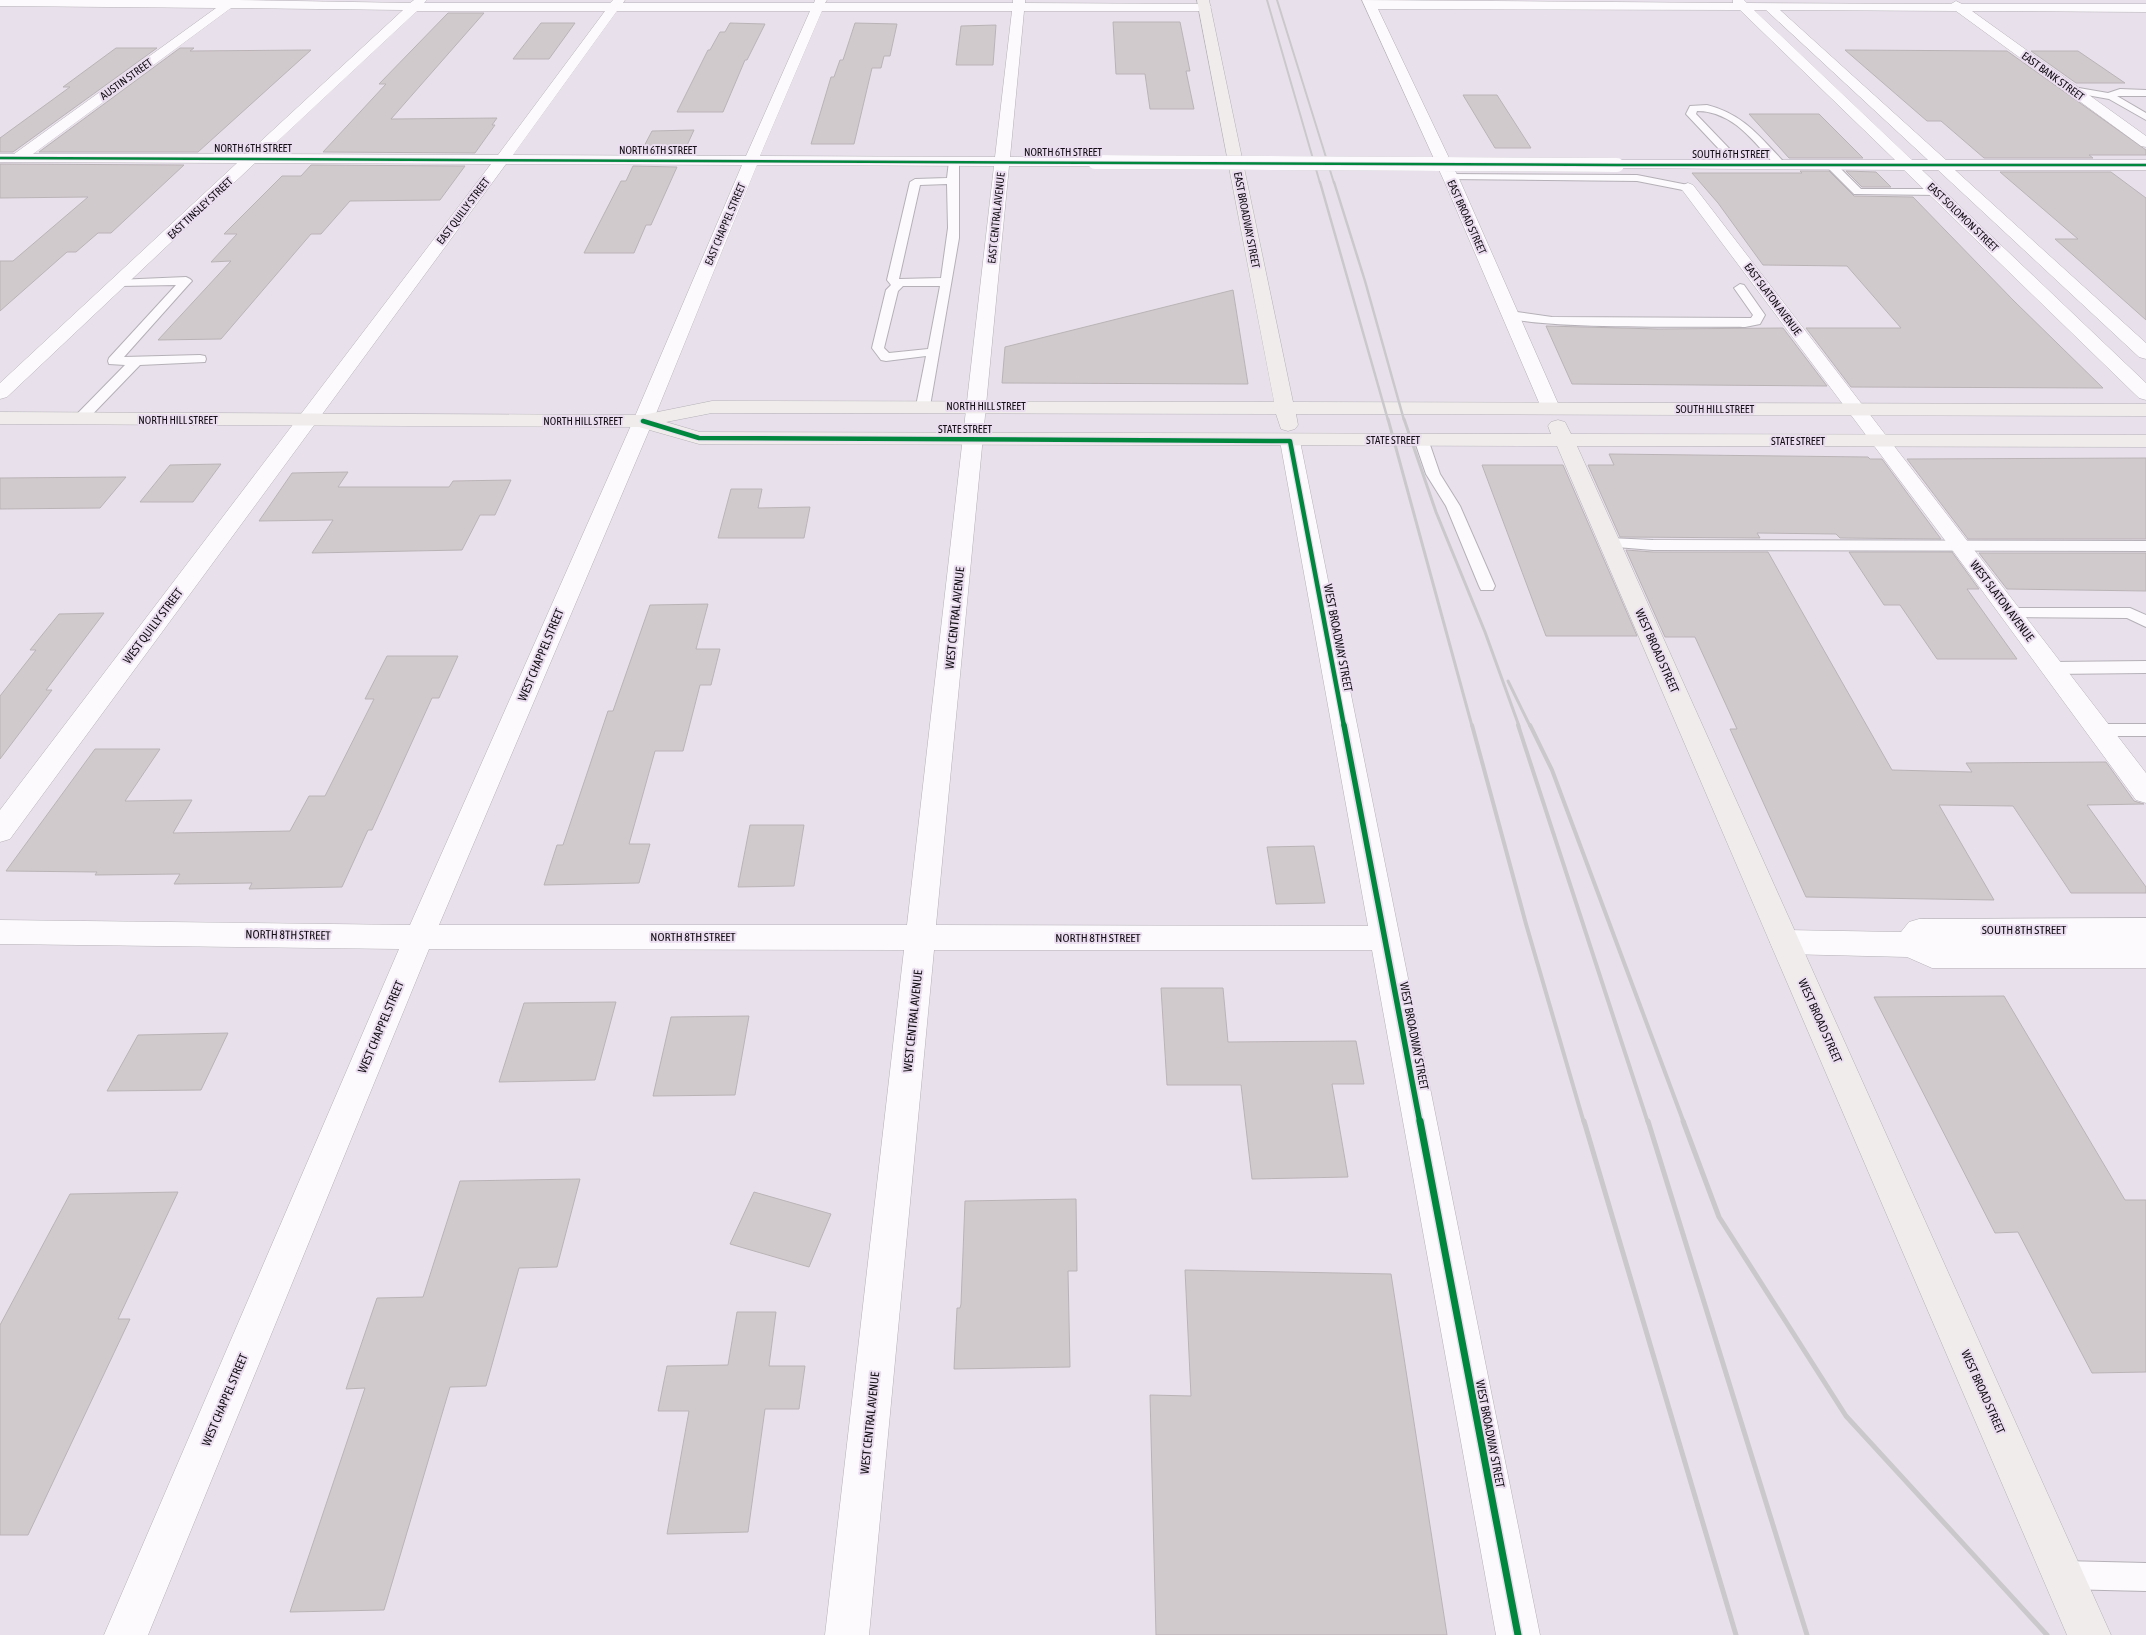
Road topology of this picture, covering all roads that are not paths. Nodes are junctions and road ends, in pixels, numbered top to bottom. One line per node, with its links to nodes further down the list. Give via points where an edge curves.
1 (1949, 0): 14 (street, EAST BANK STREET)
2 (23, 1): 3 (street); 4 (street)
3 (0, 2)
4 (231, 2): 8 (street); 22 (street, AUSTIN STREET)
5 (1369, 2): 7 (street); 35 (street, EAST BROAD STREET)
6 (820, 3): 9 (street); 10 (street); 25 (street, EAST CHAPPEL STREET)
7 (1551, 3): 12 (street)
8 (417, 4): 9 (street); 23 (street, EAST TINSLEY STREET)
9 (616, 4): 24 (street, EAST QUILLY STREET)
10 (1019, 4): 11 (street); 27 (street, EAST CENTRAL AVENUE)
11 (1204, 4): 52 (main road, EAST BROADWAY STREET)
12 (1741, 4): 13 (street); 32 (street, EAST SOLOMON STREET)
13 (1767, 4): 14 (street); 33 (street, EAST SOLOMON STREET)
14 (1960, 8): 15 (street); 16 (street, EAST BANK STREET)
15 (2146, 8)
16 (2074, 90): 18 (lane); 20 (street, EAST BANK STREET)
17 (2146, 93): 18 (lane)
18 (2108, 95): 19 (lane)
19 (2146, 117)
20 (2146, 143)
21 (0, 158): 22 (street, NORTH 6TH STREET)
22 (18, 158): 23 (street, NORTH 6TH STREET)
23 (253, 158): 24 (street, NORTH 6TH STREET); 39 (street, EAST TINSLEY STREET)
24 (502, 160): 25 (street, NORTH 6TH STREET); 58 (street, EAST QUILLY STREET)
25 (751, 161): 26 (street, NORTH 6TH STREET); 59 (street, EAST CHAPPEL STREET)
26 (954, 162): 27 (street, NORTH 6TH STREET); 36 (lane)
27 (1002, 162): 28 (street, NORTH 6TH STREET, bridge); 51 (street, EAST CENTRAL AVENUE)
28 (1317, 164): 29 (street, SOUTH 6TH STREET, bridge)
29 (1739, 164): 30 (street, SOUTH 6TH STREET); 30 (lane, via 1692,114 1693,108 1715,109 1735,118)
30 (1780, 164): 31 (street, SOUTH 6TH STREET)
31 (1830, 164): 32 (street, SOUTH 6TH STREET); 38 (lane, via 1858,192)
32 (1907, 164): 33 (street, SOUTH 6TH STREET); 38 (street, EAST SOLOMON STREET)
33 (1942, 164): 34 (street, SOUTH 6TH STREET); 45 (street, EAST SOLOMON STREET)
34 (2146, 165)
35 (1450, 178): 37 (lane, via 1637,178); 43 (street, EAST BROAD STREET)
36 (952, 181): 40 (lane, via 953,236); 41 (lane, via 915,182 893,280)
37 (1688, 188): 54 (street, EAST SLATON AVENUE)
38 (1937, 192): 49 (street, EAST SOLOMON STREET)
39 (120, 282): 47 (lane, via 186,281 114,361); 48 (street, EAST TINSLEY STREET)
40 (946, 282): 41 (lane, via 900,282); 44 (lane)
41 (896, 285): 44 (lane, via 878,348 886,357)
42 (1740, 288): 43 (lane, via 1759,315 1756,321 1745,324 1552,321)
43 (1510, 314): 53 (street, EAST BROAD STREET)
44 (932, 352): 50 (lane)
45 (2146, 352)
46 (200, 360): 47 (lane)
47 (136, 361): 57 (lane)
48 (0, 394)
49 (2146, 394)
50 (923, 406): 51 (main road, NORTH HILL STREET); 59 (main road, NORTH HILL STREET, via 712,407)
51 (978, 406): 52 (main road, NORTH HILL STREET); 60 (street, WEST CENTRAL AVENUE)
52 (1284, 407): 53 (main road, SOUTH HILL STREET); 62 (main road, EAST BROADWAY STREET)
53 (1550, 408): 54 (main road, SOUTH HILL STREET); 63 (main road, WEST BROAD STREET)
54 (1858, 410): 55 (main road, SOUTH HILL STREET); 64 (street, WEST SLATON AVENUE)
55 (2146, 410)
56 (0, 418): 57 (main road, NORTH HILL STREET)
57 (80, 419): 58 (main road, NORTH HILL STREET)
58 (306, 421): 59 (main road, NORTH HILL STREET); 77 (street, WEST QUILLY STREET)
59 (643, 422): 60 (main road, STATE STREET, via 699,438); 80 (street, WEST CHAPPEL STREET)
60 (974, 439): 62 (main road, STATE STREET); 81 (street, WEST CENTRAL AVENUE)
61 (1421, 440): 62 (main road, STATE STREET); 63 (main road, STATE STREET); 69 (lane, via 1433,474 1454,506)
62 (1290, 441): 82 (street, WEST BROADWAY STREET)
63 (1564, 441): 64 (main road, STATE STREET); 66 (main road, WEST BROAD STREET)
64 (1880, 441): 65 (main road, STATE STREET); 67 (street, WEST SLATON AVENUE)
65 (2146, 441)
66 (1609, 543): 67 (lane); 83 (main road, WEST BROAD STREET)
67 (1961, 546): 68 (lane); 70 (street, WEST SLATON AVENUE)
68 (2146, 546)
69 (1487, 586)
70 (2010, 613): 71 (lane, via 2130,613); 73 (street, WEST SLATON AVENUE)
71 (2146, 622)
72 (2146, 667): 73 (lane)
73 (2052, 668): 74 (street, WEST SLATON AVENUE)
74 (2098, 730): 75 (lane); 76 (street, WEST SLATON AVENUE)
75 (2146, 730)
76 (2146, 794)
77 (0, 830)
78 (2146, 930): 84 (street, SOUTH 8TH STREET, via 1919,930)
79 (0, 932): 80 (street, NORTH 8TH STREET)
80 (419, 937): 81 (street, NORTH 8TH STREET); 88 (street, WEST CHAPPEL STREET)
81 (922, 937): 82 (street, NORTH 8TH STREET); 89 (street, WEST CENTRAL AVENUE)
82 (1386, 938): 90 (street, WEST BROADWAY STREET)
83 (1785, 942): 84 (street, SOUTH 8TH STREET); 86 (main road, WEST BROAD STREET)
84 (1909, 945): 85 (street, SOUTH 8TH STREET, via 1932,955)
85 (2146, 955)
86 (2063, 1575): 87 (lane); 91 (main road, WEST BROAD STREET)
87 (2146, 1577)
88 (126, 1635)
89 (847, 1635)
90 (1518, 1635)
91 (2089, 1635)

